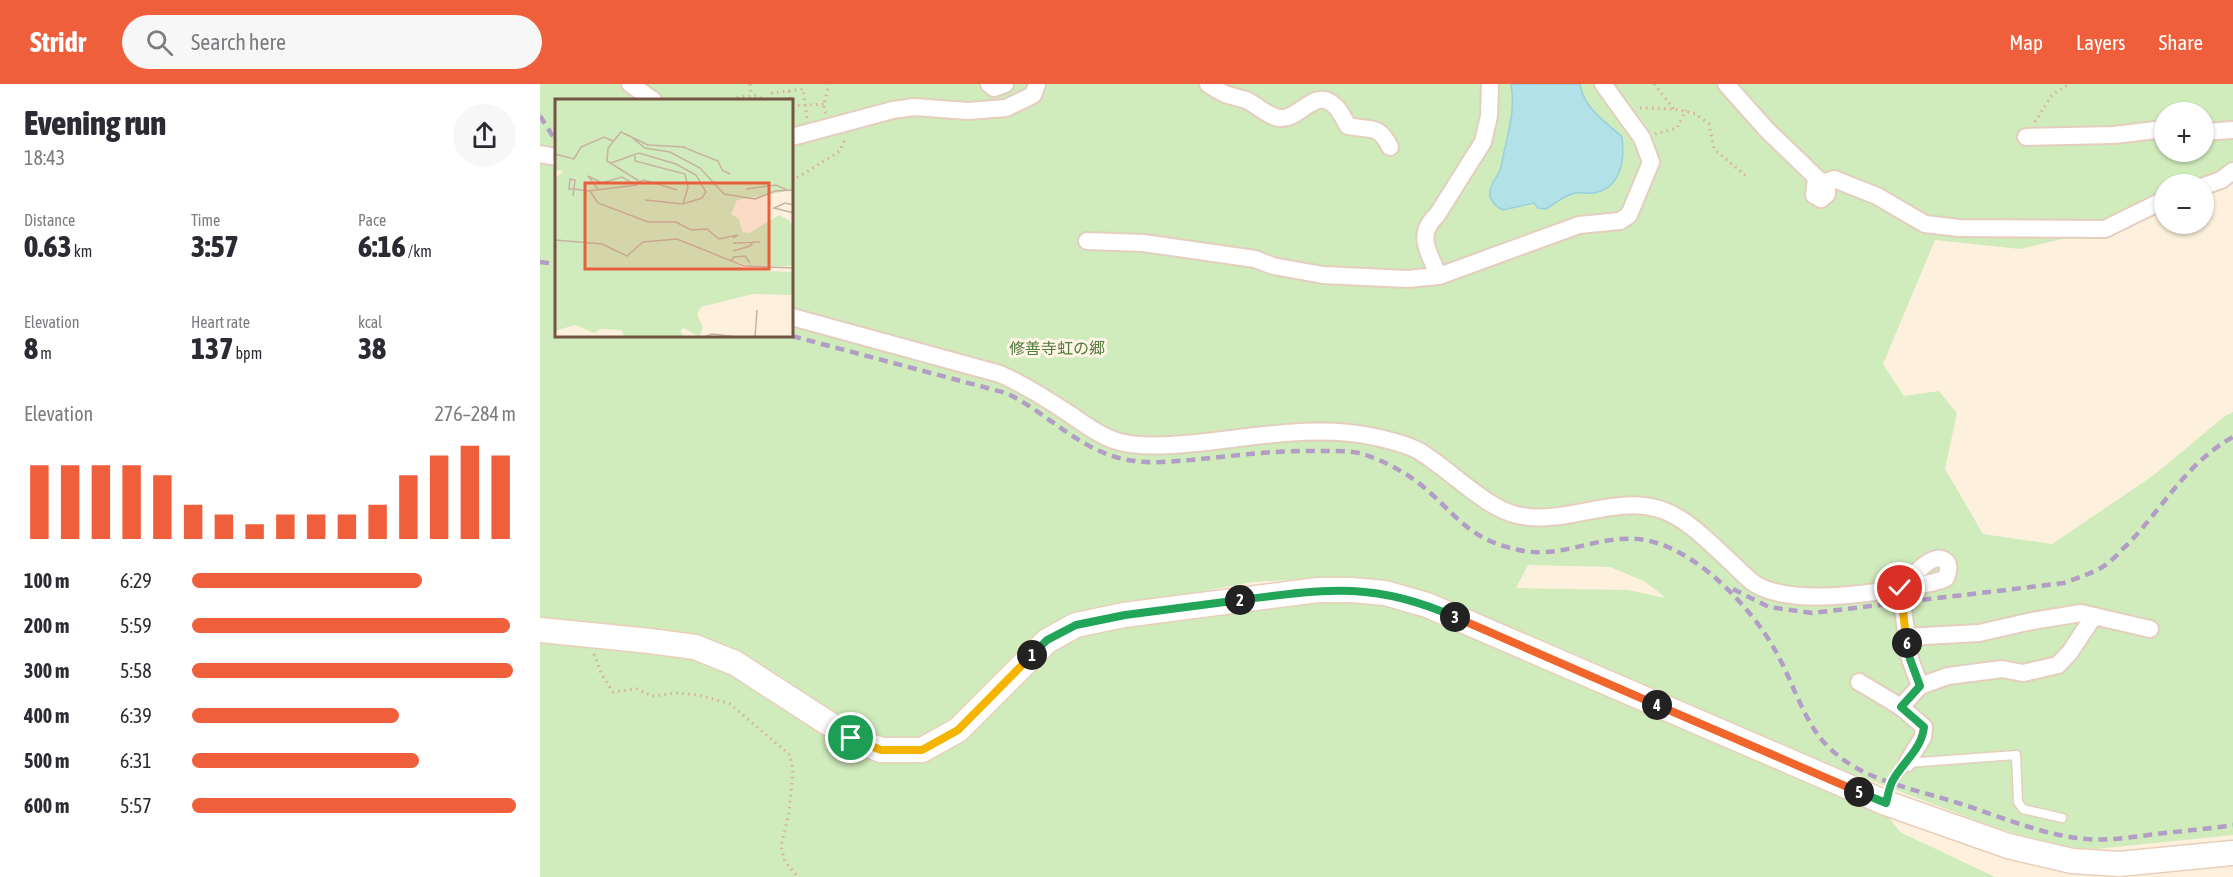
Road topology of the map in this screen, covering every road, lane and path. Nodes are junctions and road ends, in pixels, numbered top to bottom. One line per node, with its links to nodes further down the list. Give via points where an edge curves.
1 (630, 84): 15 (street)
2 (750, 84): 14 (path)
3 (829, 84): 20 (path)
4 (989, 84): 5 (street, via 994,88)
5 (1005, 84)
6 (1037, 84): 25 (street, via 1033,95 1006,108 968,111 915,107)
7 (1208, 84): 32 (street, via 1278,118 1290,117 1309,102 1330,101 1348,126 1379,131)
8 (1490, 84): 41 (street, via 1483,142 1425,233)
9 (1654, 84): 23 (path)
10 (1726, 84): 39 (street, via 1819,181 1834,178 1877,196 1924,224 1959,228 2105,229)
11 (2069, 84): 30 (path, via 2052,95)
12 (1607, 90): 23 (path, via 1638,108); 31 (street)
13 (789, 91): 18 (path, via 772,93); 19 (path); 21 (path, via 803,89)
14 (751, 95): 16 (path); 17 (path)
15 (652, 99)
16 (734, 99)
17 (761, 99)
18 (773, 99)
19 (790, 99)
20 (824, 104): 21 (path); 25 (path, via 824,111)
21 (805, 105): 22 (path); 26 (path, via 807,121)
22 (794, 106)
23 (1674, 109): 24 (path)
24 (1686, 110): 31 (path, via 1677,128); 36 (path, via 1708,124 1714,149)
25 (838, 125): 26 (street); 37 (path, via 846,134 840,151)
26 (796, 130)
27 (2154, 130): 30 (street)
28 (2233, 130): 29 (street)
29 (2214, 131)
30 (2026, 137)
31 (1642, 138): 41 (street, via 1651,162 1629,215 1620,220 1579,225)
32 (1390, 147)
33 (540, 154): 34 (street)
34 (555, 156)
35 (2233, 171): 38 (street)
36 (1746, 176)
37 (794, 180)
38 (2214, 182)
39 (2154, 205)
40 (1087, 240): 41 (street, via 1143,243 1255,259 1323,275 1407,279)
41 (1439, 276)
42 (794, 318): 47 (street, via 1000,374 1119,442 1174,445 1312,432 1365,435 1417,450 1516,515 1552,517 1605,507 1662,509 1696,531 1755,584 1776,593 1848,597 1900,588)
43 (2094, 616): 44 (street); 47 (street, via 2081,613 1978,633); 49 (street, via 2058,665 2023,674 2002,669 1963,673)
44 (2150, 629)
45 (540, 630): 46 (street)
46 (588, 635): 52 (street, via 695,647 735,663 851,738 881,750 922,750 958,730 1047,640 1076,625 1318,590 1385,593 1427,605); 55 (path, via 601,673 613,692 637,689 652,696 699,695 730,704 790,755 793,770 789,813 781,846 785,861)
47 (1906, 637): 49 (street)
48 (1859, 682): 50 (street)
49 (1920, 686): 50 (street)
50 (1901, 707): 51 (street, via 1924,727 1923,737)
51 (1907, 763): 52 (lane, via 1892,783); 53 (lane, via 2016,755 2018,802 2023,809)
52 (1886, 803): 54 (street, via 2008,846 2072,861 2119,864)
53 (2062, 818)
54 (2233, 853)
55 (798, 877)

